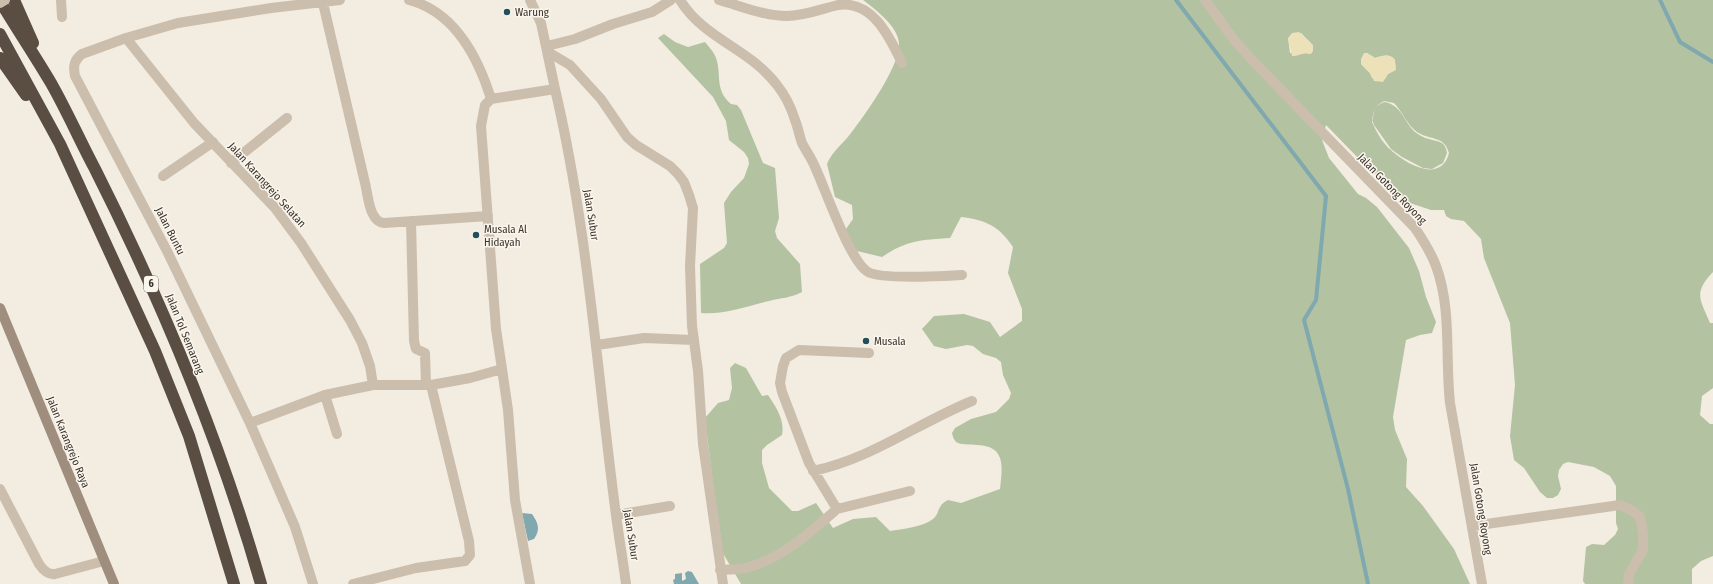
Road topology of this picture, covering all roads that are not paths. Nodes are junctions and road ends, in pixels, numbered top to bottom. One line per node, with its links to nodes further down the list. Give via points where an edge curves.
1 (5, 0): 11 (street, bridge)
2 (14, 0): 19 (highway)
3 (61, 0): 13 (street)
4 (409, 0): 12 (street)
5 (530, 0): 16 (street, via 541,24)
6 (671, 0): 16 (street, via 652,12)
7 (680, 0): 29 (street, via 708,32 744,53 778,86 791,108 802,142 850,248 868,272 890,276)
8 (719, 0): 18 (street, via 778,16 839,5 857,6 878,21)
9 (1205, 0): 47 (street, Jalan Gotong Royong, via 1235,41 1415,228 1426,246 1436,266 1444,298 1450,403)
10 (331, 1): 15 (street, via 178,23); 28 (street, via 344,98 374,216 380,222)
11 (0, 2): 19 (highway, Jalan Tol Semarang / 6)
12 (429, 4): 21 (street, via 463,38 480,69)
13 (62, 17)
14 (0, 34): 24 (highway, 6)
15 (126, 38): 23 (street, Jalan Karangrejo Selatan, via 194,123); 39 (street, Jalan Buntu, via 77,57 73,68 75,76 167,251)
16 (547, 49): 20 (street); 31 (street, via 570,65 636,145 670,166 684,182 693,208 690,266)
17 (0, 58): 24 (highway)
18 (902, 63)
19 (51, 84): 52 (highway, Jalan Tol Semarang / 6, via 151,285 213,437)
20 (555, 89): 21 (street); 32 (street, Jalan Subur, via 568,146)
21 (492, 99): 27 (street, via 485,105 481,126)
22 (287, 118): 25 (street)
23 (213, 142): 25 (street, Jalan Karangrejo Selatan); 26 (street)
24 (60, 144): 51 (highway, 6, via 155,351 189,436)
25 (231, 163): 35 (street, Jalan Karangrejo Selatan, via 281,216 330,287 362,343)
26 (163, 176)
27 (488, 216): 28 (street); 34 (street, via 496,329)
28 (411, 221): 36 (street, via 414,341 416,349 425,353)
29 (962, 275)
30 (0, 308): 48 (main road, Jalan Karangrejo Raya)
31 (694, 340): 32 (street, via 644,338); 49 (street, via 703,444)
32 (597, 345): 46 (street, Jalan Subur)
33 (869, 353): 41 (street, via 799,350 784,362 780,383 782,392)
34 (502, 369): 36 (street, via 470,378); 55 (street, via 515,500)
35 (374, 385): 36 (street); 37 (street)
36 (428, 385): 54 (street, via 461,506 470,555 465,560 416,568)
37 (325, 395): 39 (street); 40 (street)
38 (972, 401): 41 (street, via 864,455 827,468)
39 (250, 423): 53 (street, via 295,527)
40 (337, 434)
41 (813, 470): 45 (street)
42 (0, 489): 48 (street, via 44,570 55,574)
43 (910, 491): 45 (street)
44 (670, 506): 46 (street)
45 (837, 509): 49 (street, via 803,538 770,559 745,568)
46 (616, 515): 56 (street, Jalan Subur)
47 (1472, 526): 58 (street, Jalan Gotong Royong); 59 (street, via 1620,505 1640,517 1643,533 1643,550 1629,574)
48 (104, 561): 50 (main road, Jalan Karangrejo Raya)
49 (720, 570): 57 (street)
50 (114, 584)
51 (234, 584)
52 (261, 584)
53 (313, 584)
54 (353, 584)
55 (530, 584)
56 (626, 584)
57 (723, 584)
58 (1482, 584)
59 (1628, 584)

